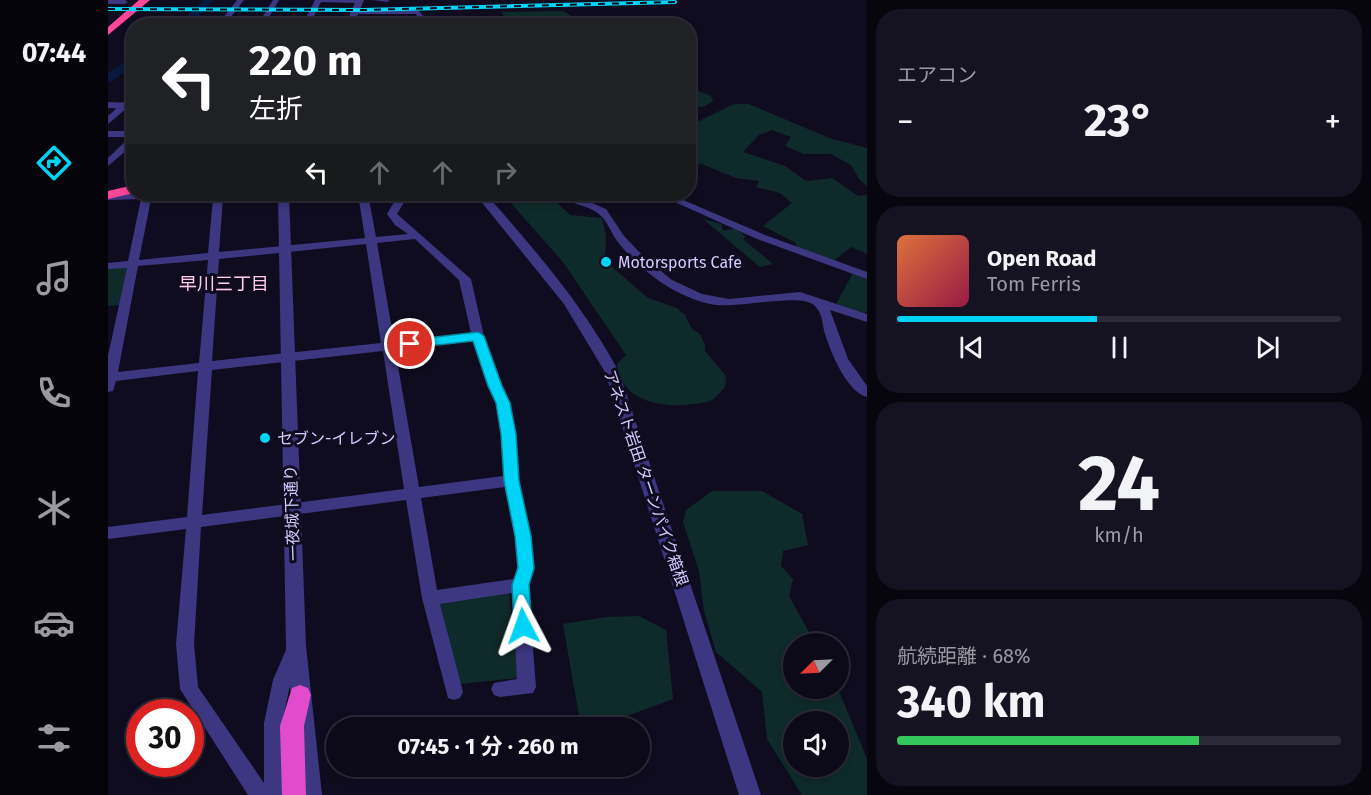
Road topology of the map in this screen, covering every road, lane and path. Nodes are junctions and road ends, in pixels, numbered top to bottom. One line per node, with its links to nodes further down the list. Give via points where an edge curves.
1 (136, 0): 19 (highway)
2 (145, 0): 20 (highway)
3 (241, 0): 14 (street)
4 (276, 0): 15 (street)
5 (318, 0): 16 (street)
6 (323, 0): 7 (street)
7 (360, 0): 12 (street)
8 (376, 0): 9 (street)
9 (386, 0): 13 (street)
10 (108, 2): 11 (street)
11 (125, 2)
12 (354, 12): 13 (street); 17 (street)
13 (407, 12): 18 (street, via 418,12)
14 (226, 18)
15 (265, 18)
16 (309, 18)
17 (352, 18)
18 (421, 18)
19 (108, 24)
20 (108, 32)
21 (121, 105): 22 (street)
22 (108, 121)
23 (108, 134): 24 (street)
24 (126, 135)
25 (126, 144): 26 (street)
26 (108, 163)
27 (126, 183): 28 (highway)
28 (108, 184)
29 (126, 194): 30 (highway)
30 (108, 196)
31 (141, 201): 43 (street)
32 (217, 201): 42 (street)
33 (283, 201): 41 (street, 一夜城下通り)
34 (364, 201): 40 (street)
35 (400, 201): 39 (street, via 392,214)
36 (486, 201): 69 (street, アネスト岩田 ターンパイク箱根, via 576,314 612,372)
37 (573, 201): 46 (street, via 603,212 620,239 659,276 699,298 717,303 793,296)
38 (678, 201): 45 (street)
39 (418, 236): 40 (street); 48 (street, via 465,279)
40 (370, 240): 41 (street); 49 (street)
41 (284, 249): 42 (street); 50 (street, 一夜城下通り)
42 (213, 256): 43 (street); 51 (street)
43 (132, 264): 44 (street); 52 (street)
44 (108, 266)
45 (867, 276)
46 (814, 298): 47 (street); 53 (street, via 830,319 831,334 848,371)
47 (867, 318)
48 (478, 336): 49 (street); 54 (street, via 503,403)
49 (387, 346): 50 (street); 55 (street)
50 (287, 357): 51 (street); 56 (street, 一夜城下通り)
51 (206, 367): 52 (street); 57 (street)
52 (109, 383)
53 (867, 393)
54 (511, 481): 55 (street); 59 (street, via 526,568)
55 (411, 493): 56 (street); 60 (street)
56 (292, 510): 57 (street); 61 (street, 一夜城下通り)
57 (192, 523): 58 (street); 65 (street, via 185,644 189,690)
58 (108, 534)
59 (520, 585): 60 (street); 62 (street, via 527,687)
60 (430, 598): 63 (street)
61 (296, 646): 64 (street, 一夜城下通り); 66 (street, via 282,680 273,723)
62 (500, 689)
63 (454, 692)
64 (300, 695): 67 (highway, via 292,726); 68 (street, 一夜城下通り)
65 (260, 795)
66 (274, 795)
67 (294, 795)
68 (311, 795)
69 (750, 795)

